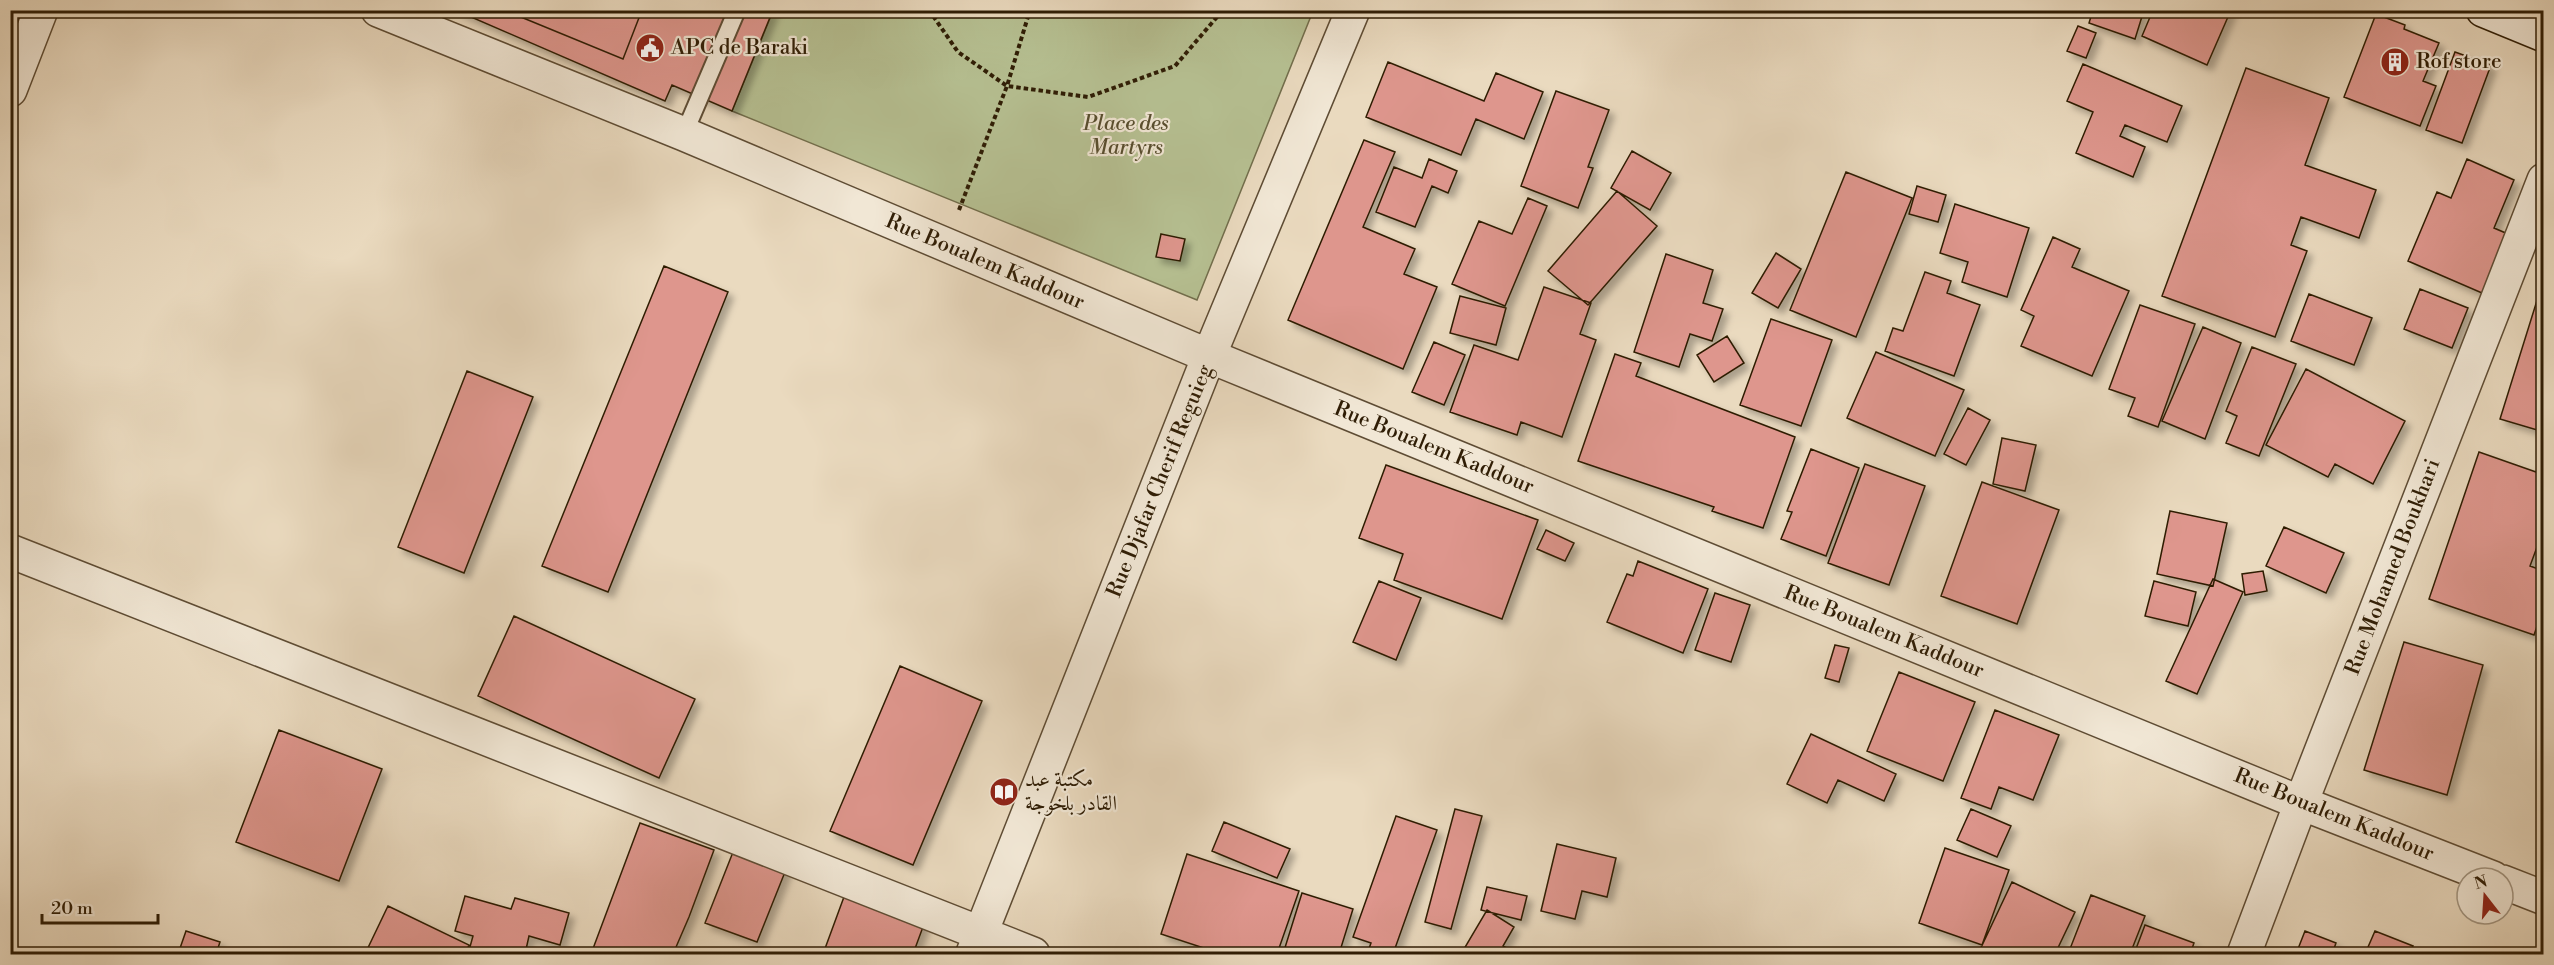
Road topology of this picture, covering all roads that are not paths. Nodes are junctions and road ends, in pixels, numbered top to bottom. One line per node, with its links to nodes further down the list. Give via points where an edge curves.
1 (41, 10): 7 (street)
2 (378, 10): 8 (street, Rue Boualem Kaddour)
3 (737, 10): 8 (lane)
4 (1353, 10): 10 (street, Rue Djafar Cherif Reguieg)
5 (2483, 10): 6 (street)
6 (2544, 35)
7 (10, 90)
8 (684, 134): 10 (street, Rue Boualem Kaddour)
9 (2544, 180): 12 (street, Rue Mohamed Boukhari)
10 (1209, 356): 12 (street, Rue Boualem Kaddour); 16 (street, Rue Djafar Cherif Reguieg)
11 (10, 551): 16 (street)
12 (2301, 802): 13 (street, Rue Boualem Kaddour); 18 (street, Rue Mohamed Boukhari)
13 (2463, 866)
14 (2515, 887): 15 (street)
15 (2544, 898)
16 (976, 944): 17 (street)
17 (1033, 954)
18 (2244, 954)

